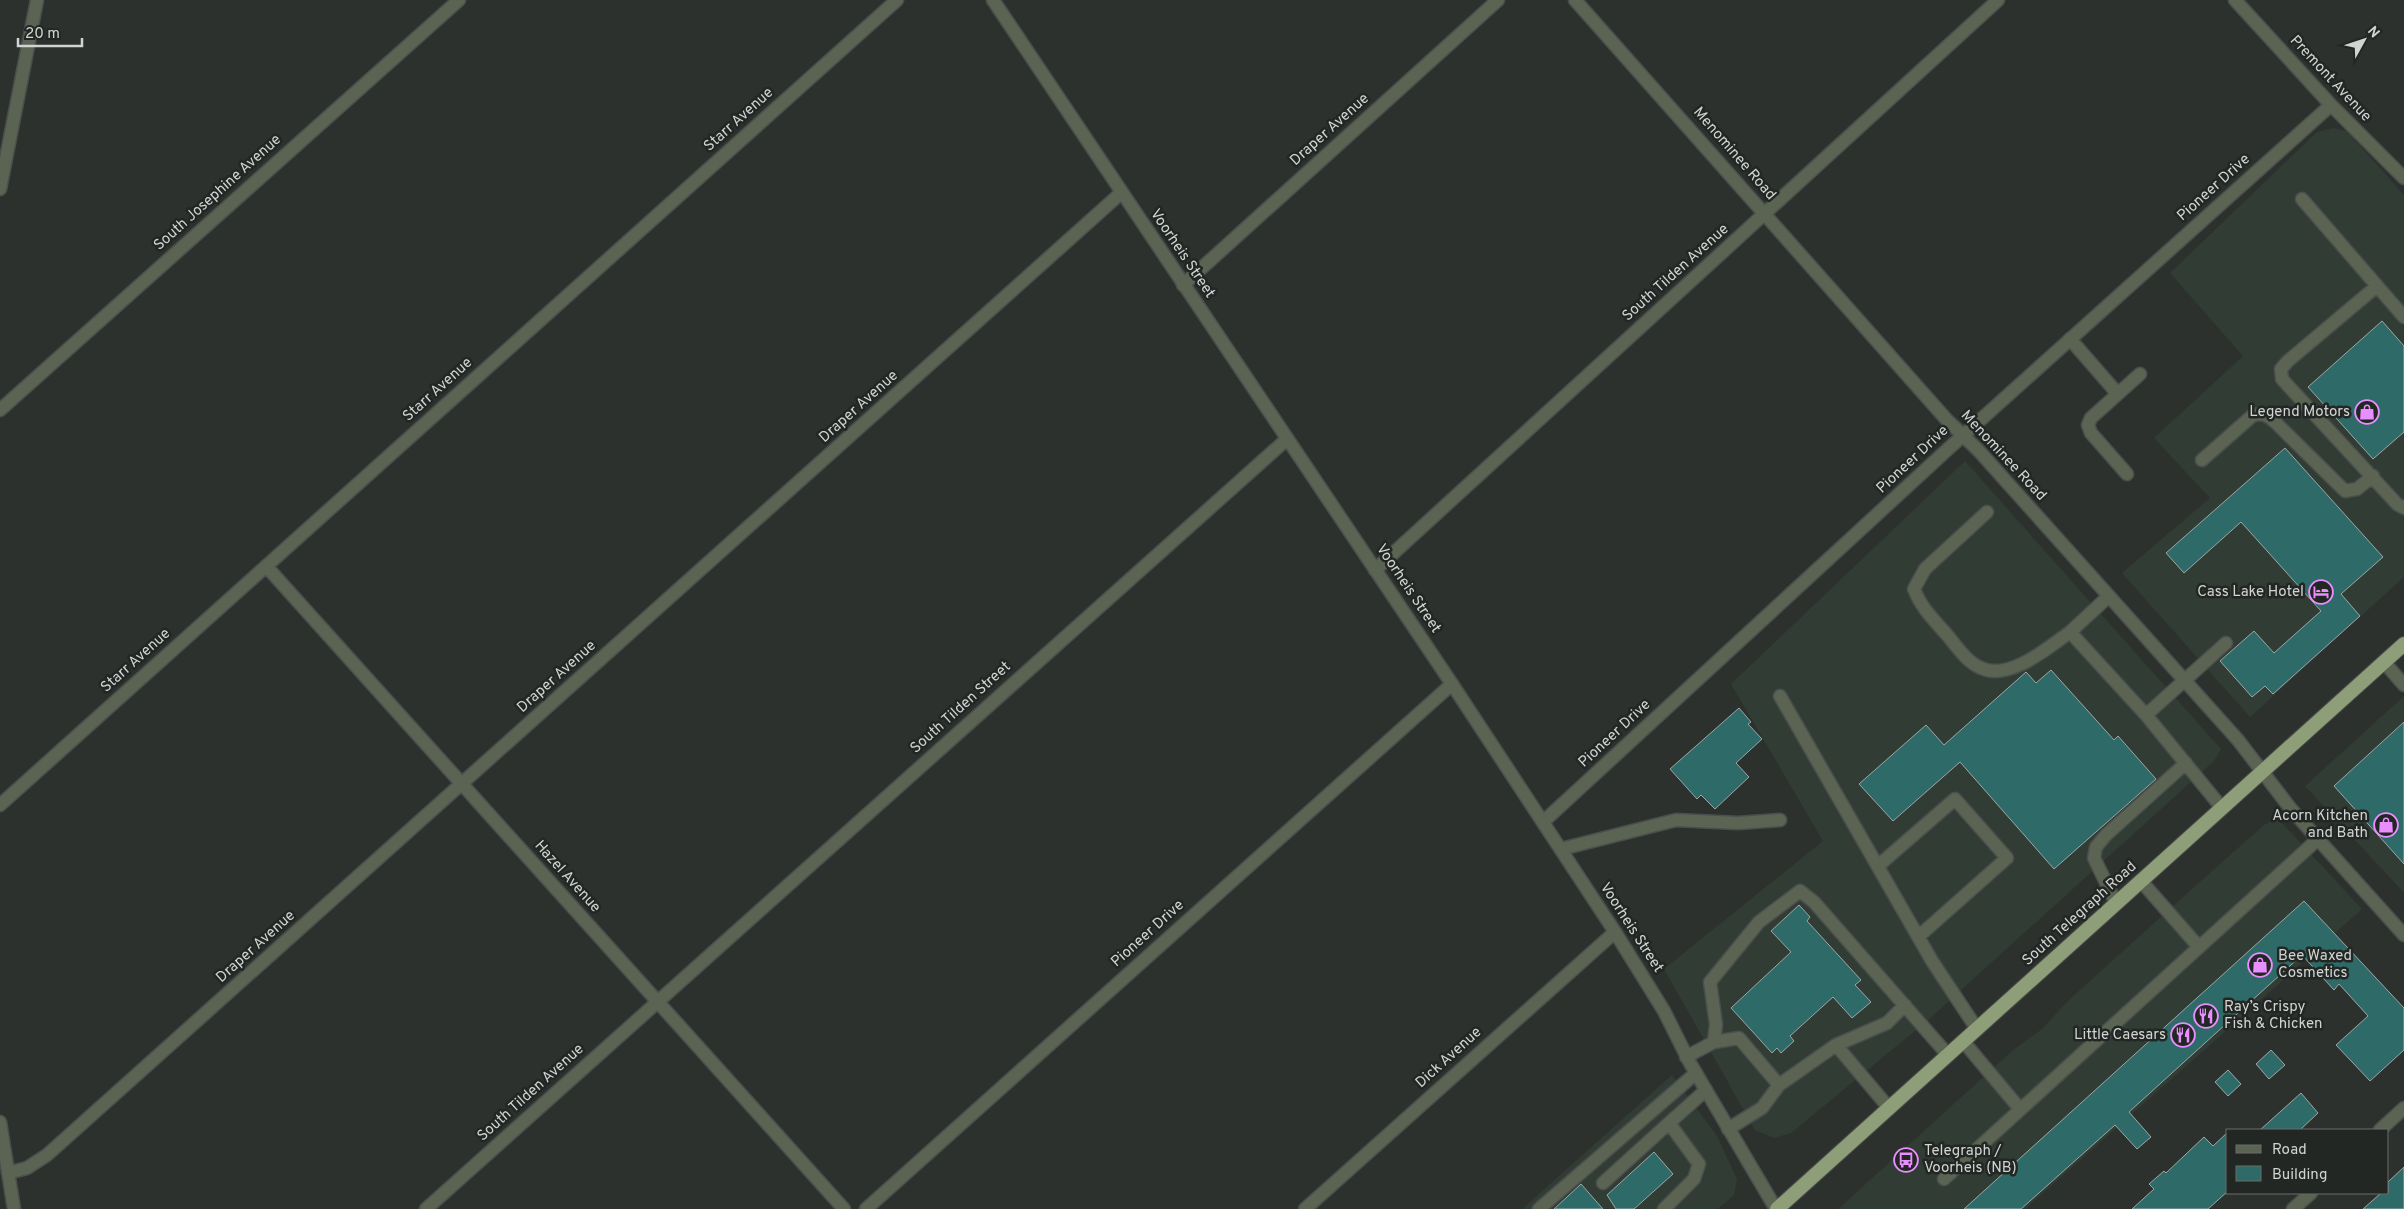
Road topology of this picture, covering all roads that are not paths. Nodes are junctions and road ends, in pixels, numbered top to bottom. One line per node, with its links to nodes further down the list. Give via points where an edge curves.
1 (37, 0): 11 (street)
2 (459, 0): 21 (street, South Josephine Avenue)
3 (897, 0): 29 (street, Starr Avenue)
4 (993, 0): 12 (street, Voorheis Street)
5 (1498, 0): 15 (street, Draper Avenue)
6 (1575, 0): 14 (street, Menominee Road)
7 (1998, 0): 14 (street, South Tilden Avenue)
8 (2235, 0): 9 (street, Premont Avenue)
9 (2331, 105): 10 (street, Premont Avenue); 18 (street, Pioneer Drive)
10 (2404, 178)
11 (0, 189)
12 (1122, 193): 15 (street, Voorheis Street); 43 (street, Draper Avenue)
13 (2302, 199): 16 (street)
14 (1765, 214): 22 (street, Menominee Road); 30 (street, South Tilden Avenue)
15 (1183, 285): 23 (street, Voorheis Street)
16 (2377, 286): 17 (street); 26 (street, via 2281,369 2282,379)
17 (2404, 317)
18 (2070, 339): 20 (street); 22 (street, Pioneer Drive)
19 (2140, 374): 20 (street)
20 (2117, 393): 25 (street, via 2088,425 2091,433)
21 (0, 410)
22 (1963, 436): 31 (street, Menominee Road); 47 (street, Pioneer Drive)
23 (1287, 439): 30 (street, Voorheis Street); 57 (street, South Tilden Street)
24 (2202, 460): 26 (street, via 2259,413 2266,414 2275,422 2345,492 2357,489)
25 (2127, 474)
26 (2373, 476): 27 (street)
27 (2404, 508)
28 (1987, 512): 32 (street, via 1925,569 1914,589 1919,602 1966,657 1979,668 1993,672 2010,669 2037,655)
29 (266, 566): 43 (street, Hazel Avenue); 44 (street, Starr Avenue)
30 (1375, 570): 37 (street, Voorheis Street)
31 (2109, 596): 32 (street); 36 (street, Menominee Road)
32 (2070, 632): 40 (street)
33 (2226, 643): 36 (street)
34 (2404, 644): 35 (highway, South Telegraph Road)
35 (2384, 662): 38 (street); 42 (highway, South Telegraph Road)
36 (2185, 681): 40 (street); 42 (street, Menominee Road)
37 (1452, 684): 47 (street, Voorheis Street); 82 (street, Pioneer Drive)
38 (2404, 685)
39 (1780, 696): 50 (street)
40 (2146, 715): 41 (street)
41 (2186, 763): 45 (street); 52 (street, via 2096,847 2094,858)
42 (2262, 772): 45 (highway, South Telegraph Road); 48 (street, Menominee Road)
43 (462, 784): 57 (street, Hazel Avenue); 75 (street, Draper Avenue, via 47,1155 28,1168)
44 (0, 805)
45 (2222, 808): 51 (highway, South Telegraph Road)
46 (1780, 820): 49 (street, via 1738,823 1676,820)
47 (1543, 822): 49 (street, Voorheis Street)
48 (2318, 839): 54 (street, Menominee Road); 56 (street)
49 (1561, 849): 53 (street, Voorheis Street)
50 (1879, 865): 55 (street); 55 (street, via 1955,799 2007,858)
51 (2141, 881): 52 (highway, South Telegraph Road); 56 (street)
52 (2116, 903): 59 (highway, South Telegraph Road)
53 (1615, 932): 64 (street, Voorheis Street, via 1664,1011); 83 (street, Dick Avenue)
54 (2404, 935)
55 (1918, 937): 59 (street)
56 (2198, 946): 70 (street)
57 (658, 1002): 80 (street, South Tilden Avenue); 81 (street, Hazel Avenue)
58 (1905, 1005): 61 (street, via 1814,902 1800,891 1758,922 1710,982 1716,1024); 62 (street, via 1887,1023); 63 (street)
59 (1976, 1029): 60 (highway, South Telegraph Road)
60 (1963, 1041): 63 (highway, South Telegraph Road); 70 (street)
61 (1714, 1042): 64 (street); 66 (street, via 1739,1038)
62 (1836, 1045): 66 (street); 68 (street)
63 (1948, 1055): 68 (highway, South Telegraph Road)
64 (1686, 1057): 65 (street, Voorheis Street)
65 (1696, 1073): 67 (street, Voorheis Street); 84 (street)
66 (1779, 1085): 73 (street, via 1762,1108)
67 (1706, 1090): 72 (street); 73 (street, Voorheis Street)
68 (1889, 1108): 86 (highway, South Telegraph Road)
69 (2404, 1108): 74 (street)
70 (2020, 1109): 76 (street)
71 (0, 1122): 75 (street)
72 (1669, 1123): 77 (street); 85 (street, via 1699,1164 1694,1178)
73 (1728, 1129): 86 (street, Voorheis Street)
74 (2381, 1129)
75 (8, 1173): 79 (street)
76 (1944, 1179)
77 (1603, 1182)
78 (2310, 1194): 87 (street)
79 (14, 1209)
80 (426, 1209)
81 (844, 1209)
82 (866, 1209)
83 (1306, 1209)
84 (1539, 1209)
85 (1664, 1209)
86 (1777, 1209)
87 (2293, 1209)

